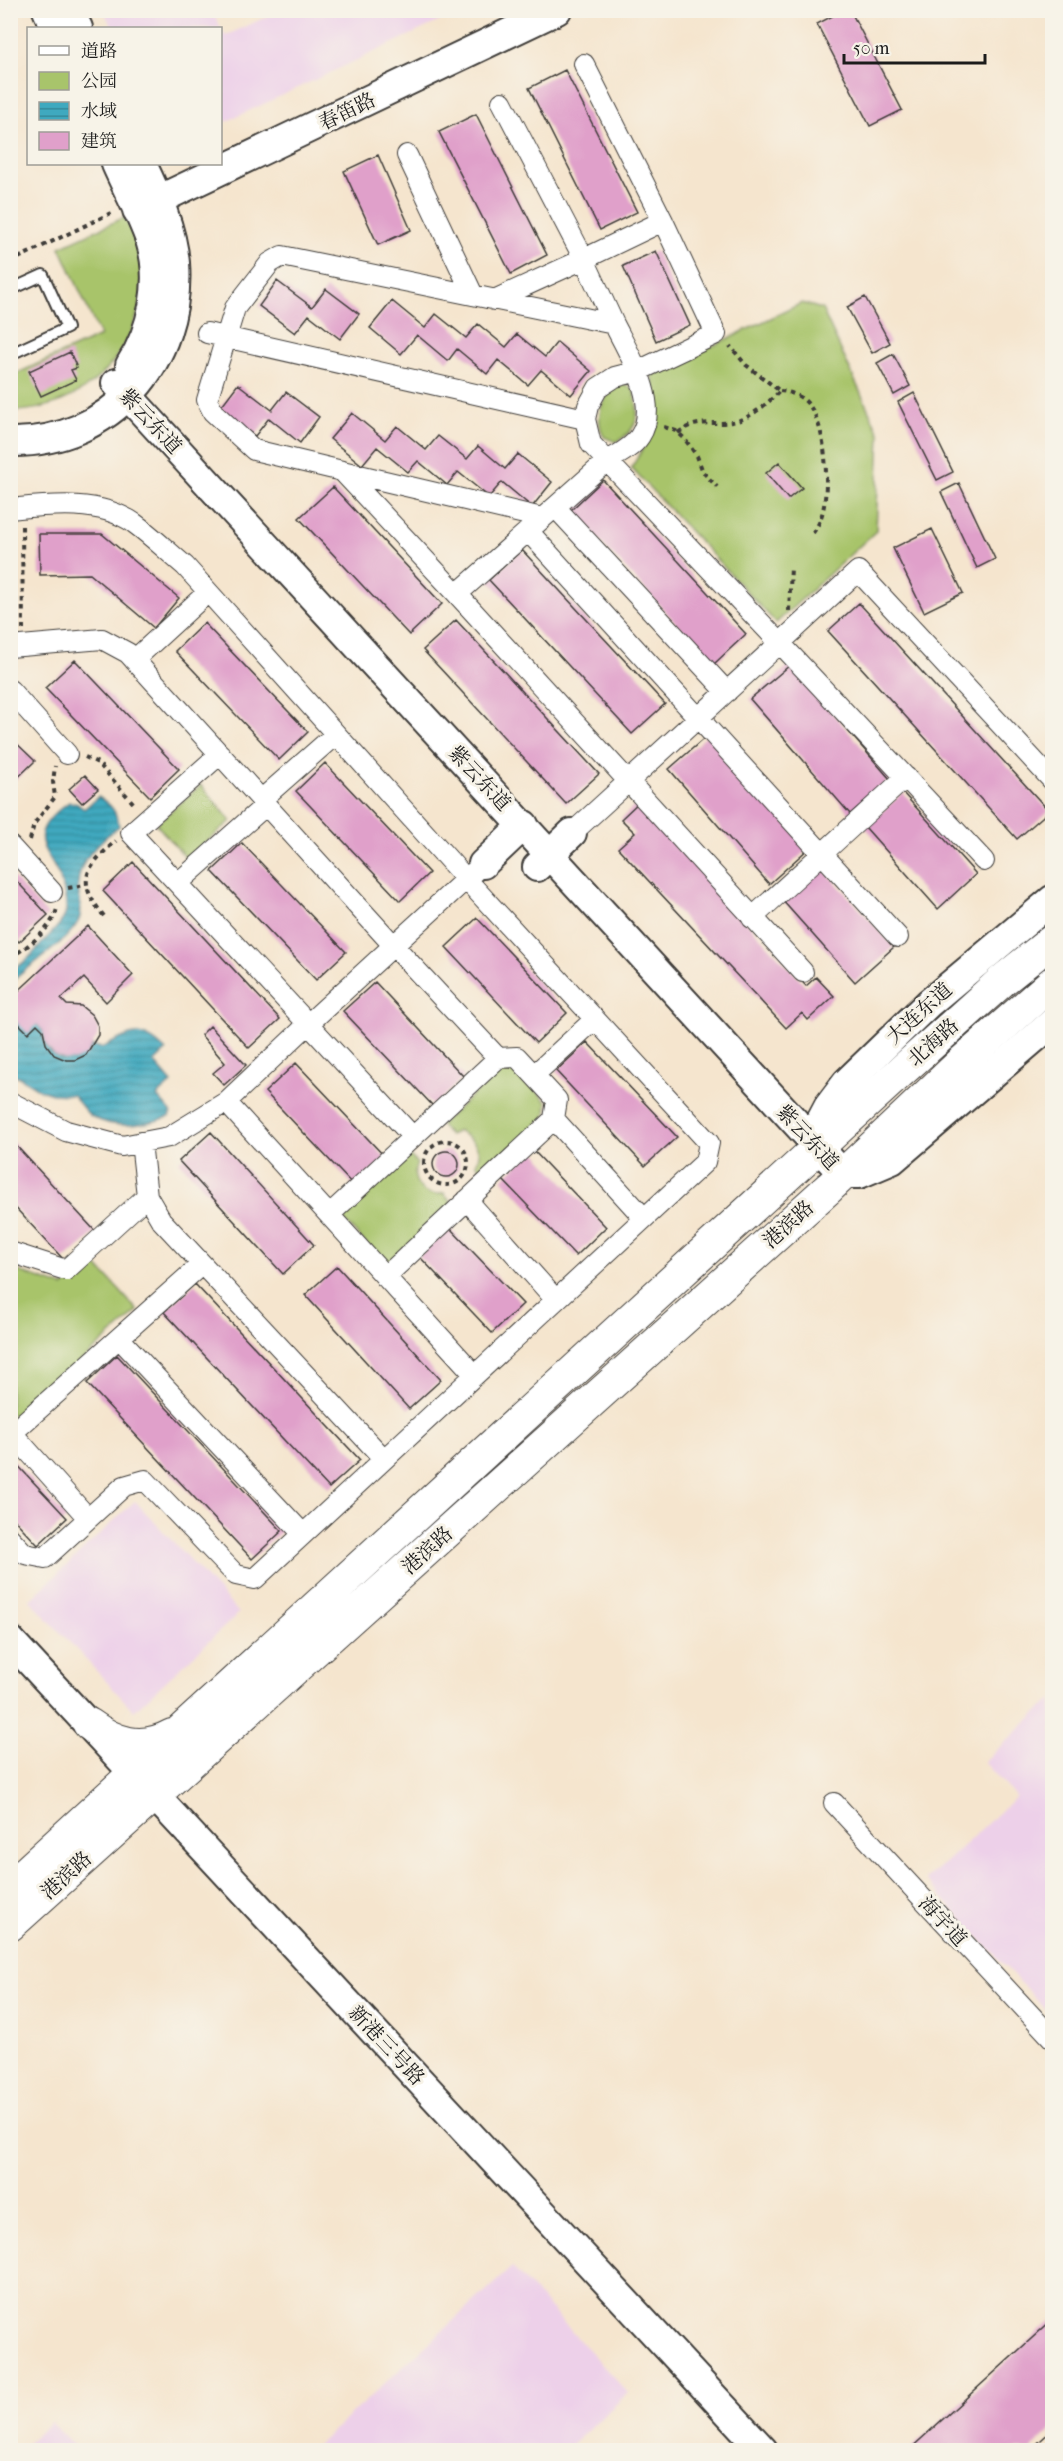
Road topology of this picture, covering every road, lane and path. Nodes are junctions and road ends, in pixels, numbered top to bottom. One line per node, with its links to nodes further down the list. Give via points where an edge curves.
1 (47, 10): 5 (main road)
2 (69, 10): 6 (main road)
3 (512, 10): 9 (main road, 春笛路)
4 (557, 10): 11 (main road, 春笛路)
5 (55, 27)
6 (78, 27)
7 (584, 64): 16 (street)
8 (502, 102): 17 (street)
9 (222, 149)
10 (407, 155): 20 (street)
11 (222, 157)
12 (117, 165): 15 (main road)
13 (191, 165): 15 (main road)
14 (204, 165): 15 (main road, 春笛路)
15 (142, 192): 18 (path); 29 (main road, via 154,260 153,305 140,348)
16 (663, 221): 17 (street); 27 (street, via 716,334)
17 (584, 259): 21 (street); 22 (street)
18 (10, 262)
19 (10, 290): 26 (lane, via 43,275 68,328 13,353)
20 (473, 295): 21 (street); 24 (street, via 282,256 270,263 234,308)
21 (494, 300): 22 (street)
22 (614, 324): 27 (street)
23 (207, 333): 24 (street)
24 (227, 338): 31 (street); 38 (street, via 207,400 213,412 254,450)
25 (726, 339): 28 (path, via 746,365)
26 (10, 348)
27 (638, 371): 31 (street, via 615,377 598,388); 37 (street, via 648,411 640,436 624,452)
28 (780, 391): 35 (path, via 738,421 687,426); 42 (path, via 792,393 808,404 821,427 825,498)
29 (117, 397): 30 (main road); 34 (main road, 紫云东道)
30 (83, 418): 32 (main road); 34 (main road, via 118,422); 36 (main road, via 54,437)
31 (585, 419): 37 (street, via 591,444)
32 (10, 424)
33 (661, 426): 35 (path)
34 (152, 432): 61 (main road, 紫云东道)
35 (678, 433): 39 (path)
36 (10, 442)
37 (607, 461): 41 (street); 47 (street)
38 (342, 471): 41 (street); 45 (street)
39 (717, 487)
40 (16, 508): 44 (street, via 57,504 100,508 133,522); 48 (path)
41 (542, 518): 45 (street); 51 (street); 52 (street)
42 (811, 536)
43 (791, 567): 46 (path)
44 (208, 592): 49 (street); 53 (street)
45 (457, 594): 58 (street)
46 (789, 612)
47 (780, 643): 51 (street); 56 (street); 57 (street, via 858,571)
48 (17, 646): 49 (street, via 102,639)
49 (134, 660): 55 (street)
50 (10, 690): 54 (street)
51 (726, 692): 52 (street)
52 (699, 717): 58 (street); 66 (street)
53 (336, 734): 59 (street); 69 (street)
54 (67, 754): 60 (path, via 98,763); 64 (path, via 55,766 55,797 34,824)
55 (220, 754): 59 (street); 60 (street)
56 (906, 777): 66 (street); 68 (street)
57 (1053, 780)
58 (628, 782): 63 (street); 74 (street)
59 (264, 803): 70 (street); 77 (street)
60 (147, 819): 62 (street)
61 (517, 832): 67 (main road, 紫云东道); 69 (main road)
62 (131, 833): 70 (street); 73 (path, via 125,833 95,859 87,874 85,885 91,900)
63 (572, 833): 67 (main road)
64 (30, 844)
65 (10, 846): 71 (street)
66 (822, 854): 74 (street); 75 (street)
67 (543, 861): 92 (main road, 紫云东道)
68 (984, 861)
69 (475, 872): 77 (street); 81 (street)
70 (178, 884): 83 (street)
71 (52, 892): 78 (path, via 57,908 55,918)
72 (1053, 900): 92 (main road, 大连东道, via 929,1003 847,1082 819,1124)
73 (104, 916)
74 (753, 918): 79 (street)
75 (898, 937)
76 (1053, 941): 92 (main road, 北海路, via 1003,980)
77 (393, 946): 83 (street); 84 (street)
78 (10, 957)
79 (803, 972)
80 (1053, 983): 93 (main road, 北海路)
81 (595, 1019): 85 (street); 97 (street, via 709,1143 705,1162)
82 (1053, 1023): 93 (main road, via 892,1161)
83 (308, 1024): 87 (street); 89 (street)
84 (498, 1058): 85 (street, via 517,1057); 89 (street)
85 (534, 1075): 88 (street, via 557,1100)
86 (10, 1102): 90 (street, via 66,1131 122,1146)
87 (226, 1102): 90 (street, via 169,1137); 96 (street)
88 (554, 1119): 95 (street); 97 (street)
89 (413, 1137): 96 (street)
90 (141, 1142): 94 (street)
91 (450, 1142): 91 (path, via 463,1149 468,1169 461,1180 446,1185 433,1180 425,1161 436,1144)
92 (811, 1154): 93 (main road, 紫云东道); 112 (main road, 港滨路)
93 (837, 1180): 113 (main road, 港滨路)
94 (147, 1196): 98 (street, via 66,1270); 99 (street, via 161,1220)
95 (467, 1200): 100 (street); 101 (street)
96 (329, 1215): 100 (street)
97 (644, 1218): 101 (street)
98 (10, 1251)
99 (202, 1264): 102 (street); 105 (street)
100 (385, 1276): 103 (street)
101 (556, 1300): 103 (street)
102 (119, 1338): 104 (street); 107 (street)
103 (475, 1375): 105 (street)
104 (11, 1432): 106 (street)
105 (384, 1459): 107 (street)
106 (88, 1518): 107 (street, via 124,1485 145,1480 236,1575 255,1579); 108 (street, via 45,1558 25,1554)
107 (303, 1534)
108 (10, 1538)
109 (10, 1640): 111 (main road, 新港三号路)
110 (10, 1667): 111 (main road, 新港三号路)
111 (82, 1730): 112 (main road, via 138,1745 160,1742); 114 (main road, 新港三号路)
112 (178, 1732): 114 (main road, 港滨路)
113 (201, 1754): 114 (main road, via 159,1772); 115 (main road, 港滨路)
114 (127, 1779): 115 (main road, 新港三号路); 116 (main road, 港滨路)
115 (148, 1802): 117 (main road, 港滨路); 120 (main road, 新港三号路); 121 (main road, 新港三号路)
116 (10, 1887)
117 (10, 1925)
118 (1053, 2028): 119 (street, 海宇道, via 837,1801)
119 (1053, 2038)
120 (741, 2451)
121 (763, 2451)

